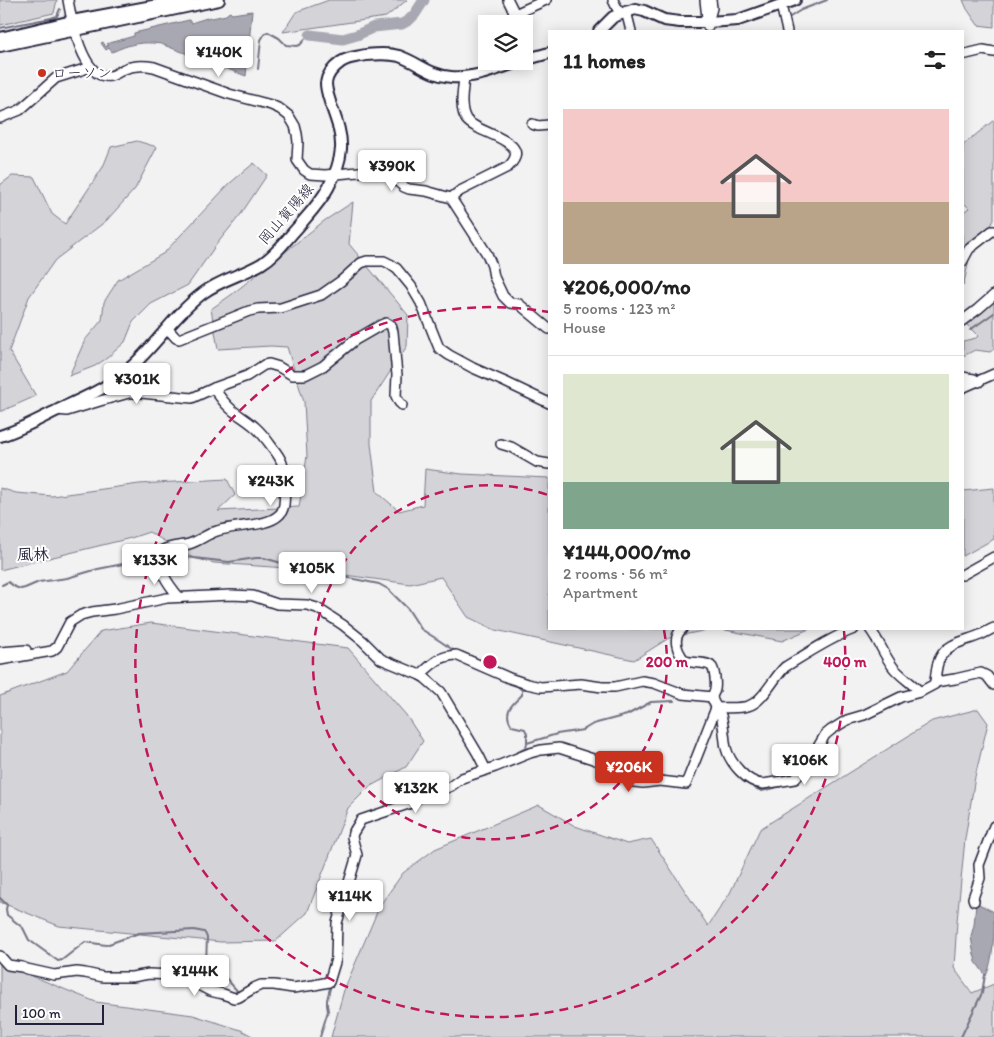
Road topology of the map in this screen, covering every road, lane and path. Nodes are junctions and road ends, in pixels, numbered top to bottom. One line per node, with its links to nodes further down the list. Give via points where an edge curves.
1 (68, 0): 15 (street)
2 (184, 0): 15 (main road)
3 (219, 0): 15 (main road)
4 (508, 0): 13 (street)
5 (546, 0): 13 (street)
6 (613, 0): 12 (street)
7 (705, 0): 14 (street)
8 (711, 0): 14 (street)
9 (795, 0): 11 (main road)
10 (802, 0): 11 (main road)
11 (781, 7): 14 (main road, via 738,20); 18 (street)
12 (625, 12): 14 (main road, via 635,9 664,20); 16 (main road, via 613,17); 17 (street)
13 (516, 14)
14 (708, 24)
15 (73, 26): 19 (main road); 20 (main road); 25 (street)
16 (600, 30)
17 (632, 30)
18 (787, 30)
19 (0, 38)
20 (0, 46)
21 (994, 52): 23 (street, via 983,50)
22 (548, 53): 24 (main road, 岡山賀陽線)
23 (964, 55)
24 (533, 58)
25 (91, 67): 28 (street, via 56,78 20,110); 31 (street, via 103,76 110,76 126,68 145,65 228,94 271,105 289,116 295,126 300,166 310,174)
26 (492, 70): 27 (main road, 岡山賀陽線)
27 (464, 77): 31 (main road, 岡山賀陽線, via 439,75 411,61 384,53 342,61 334,67 326,82 340,136 341,150); 32 (street, via 462,104 467,120 513,147 516,154 508,166)
28 (0, 118)
29 (532, 124): 30 (street)
30 (548, 125)
31 (334, 174): 32 (street, via 381,170 404,187); 37 (main road, 岡山賀陽線, via 319,202 277,251 263,263 204,292)
32 (451, 198): 38 (street, via 487,254 503,296 510,303 519,304)
33 (994, 231): 34 (street, via 968,249)
34 (964, 258)
35 (994, 294): 36 (street)
36 (964, 320)
37 (168, 328): 44 (street, via 180,339 249,311 282,308 321,295 361,263 384,261 397,269 411,286 427,315 439,348 473,368); 46 (main road, 岡山賀陽線, via 116,380)
38 (548, 328)
39 (994, 374): 41 (street)
40 (964, 377): 41 (street)
41 (979, 382): 42 (street)
42 (964, 387)
43 (214, 388): 45 (street, via 269,364 292,375 305,375 386,323 391,325 393,332 396,396); 46 (street, via 192,398 129,393 67,412); 52 (street, via 229,407 264,436 280,457 284,471 284,505 282,513 272,519 217,531 191,543 164,550 161,569 165,580)
44 (548, 403)
45 (402, 405)
46 (57, 410): 47 (main road, 岡山賀陽線)
47 (0, 436)
48 (501, 444): 49 (street, via 537,462)
49 (548, 464)
50 (994, 557): 51 (street)
51 (964, 574)
52 (179, 597): 58 (street, via 81,615 70,622 57,647); 60 (street, via 253,596 277,604 317,608 343,625 381,659)
53 (994, 628): 61 (street, via 956,643 944,652)
54 (681, 630): 64 (street, via 676,638 680,656 685,661 712,666 714,670)
55 (851, 630): 65 (street, via 781,670 755,703)
56 (871, 630): 63 (street, via 895,670)
57 (0, 652): 58 (street, via 27,650)
58 (33, 654): 59 (street)
59 (0, 660)
60 (420, 675): 64 (street, via 439,658 456,655 509,678 541,687 581,684 615,687 642,681 683,694); 66 (street, via 441,692)
61 (938, 681): 62 (street, via 981,673); 63 (street)
62 (994, 685)
63 (920, 692): 65 (street, via 847,720 825,735 795,779 763,784 746,776 729,756 720,713)
64 (712, 697): 65 (street)
65 (716, 708): 66 (street, via 686,784 660,780 634,782 601,762 558,748 534,751 495,768)
66 (484, 767): 69 (street, via 451,786 425,792 411,803 361,820 358,824 352,837 356,859 337,923 336,959 329,982 293,988 261,985 234,998 173,975 103,977 77,972 54,975 8,965)
67 (994, 826): 68 (street, via 979,865 980,878)
68 (974, 901)
69 (0, 956)

